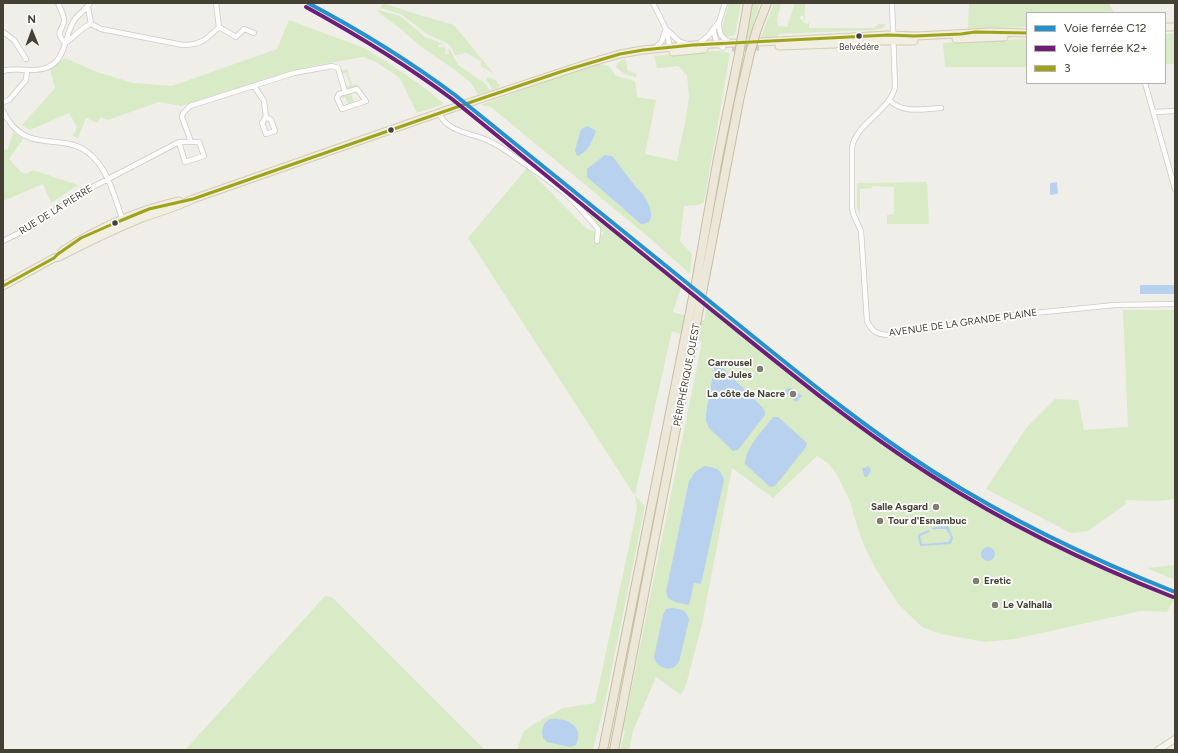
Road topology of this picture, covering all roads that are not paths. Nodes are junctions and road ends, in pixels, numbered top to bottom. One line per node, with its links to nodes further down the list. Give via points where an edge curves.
1 (58, 3): 18 (street, via 64,19 59,34)
2 (216, 3): 12 (street)
3 (653, 3): 13 (street)
4 (725, 3): 9 (street)
5 (748, 3): 48 (highway, PÉRIPHÉRIQUE OUEST, bridge)
6 (766, 3): 52 (highway, PÉRIPHÉRIQUE OUEST, bridge, via 750,53 739,102)
7 (892, 3): 17 (street, AVENUE DE LA GRANDE PLAINE)
8 (89, 5): 10 (street); 18 (street, via 75,19)
9 (719, 22): 11 (street); 20 (street, via 720,35)
10 (91, 24): 12 (street, via 101,29 183,45 203,42); 18 (street)
11 (714, 26): 19 (street, via 708,36); 21 (street, via 714,34)
12 (219, 28): 15 (street, via 236,36 244,29)
13 (666, 29): 19 (street, via 680,42); 22 (street, via 662,41); 23 (street)
14 (3, 32): 25 (street, via 14,40)
15 (254, 33)
16 (1023, 34): 17 (main road, via 903,41)
17 (894, 38): 17 (main road, via 759,44 888,35); 31 (street, AVENUE DE LA GRANDE PLAINE, via 895,86)
18 (65, 43): 26 (street, via 62,54 53,65)
19 (695, 45): 21 (main road); 23 (main road)
20 (732, 45): 21 (main road)
21 (721, 46): 23 (main road)
22 (654, 49): 23 (main road); 24 (main road)
23 (670, 50): 24 (main road)
24 (611, 57): 37 (main road)
25 (26, 59)
26 (27, 70): 27 (street); 32 (street, via 26,80 9,100)
27 (3, 71)
28 (1145, 84): 36 (street)
29 (254, 86): 30 (street, via 294,73 332,66 338,68); 38 (street, via 264,101); 40 (street, via 190,106 185,110 182,117)
30 (345, 92): 30 (street, via 357,89 366,101 342,109 336,98)
31 (889, 100): 33 (street, via 904,109); 47 (street, AVENUE DE LA GRANDE PLAINE, via 855,138 852,148 852,207 861,231 867,321 874,332 886,335 1014,315 1104,306)
32 (3, 102)
33 (941, 108)
34 (3, 110): 41 (street, via 12,125 23,134 40,141 75,145 90,153)
35 (1175, 111): 36 (street)
36 (1154, 112): 42 (street)
37 (439, 113): 43 (main road); 45 (street, via 448,125 504,149 561,191 598,229)
38 (266, 117)
39 (178, 142): 40 (street); 40 (street, via 185,162 204,156 199,142); 41 (street, RUE DE LA PIERRE)
40 (191, 142)
41 (108, 180): 43 (street); 44 (street, RUE DE LA PIERRE, via 78,195 27,229)
42 (1175, 189)
43 (124, 222): 46 (main road)
44 (3, 240)
45 (596, 241)
46 (3, 286)
47 (1175, 304)
48 (616, 687): 50 (highway); 51 (highway, PÉRIPHÉRIQUE OUEST)
49 (1175, 739): 53 (main road)
50 (598, 750)
51 (603, 750)
52 (614, 750)
53 (1158, 750)

